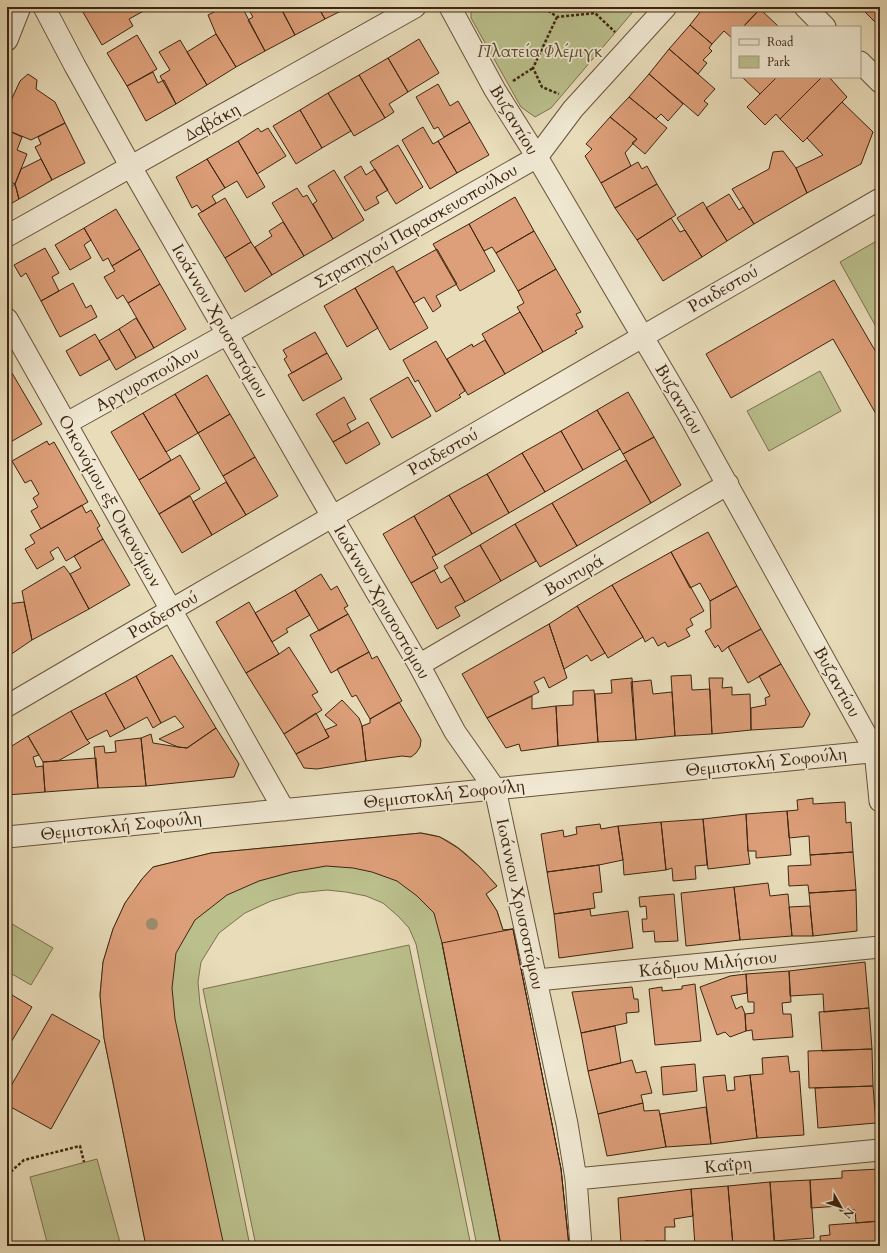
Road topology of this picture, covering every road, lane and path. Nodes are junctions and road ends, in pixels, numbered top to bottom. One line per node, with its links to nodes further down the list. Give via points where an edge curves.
1 (20, 7): 10 (street)
2 (44, 7): 18 (street, Ιωάννου Χρυσοστόμου)
3 (416, 7): 18 (street, Δαβάκη)
4 (450, 7): 17 (street, Βυζαντίου, via 495,90)
5 (545, 7): 8 (path)
6 (666, 7): 11 (street, Στρατηγού Παρασκευοπούλου)
7 (805, 7): 9 (street)
8 (557, 17): 11 (path, via 595,13); 13 (path)
9 (824, 26)
10 (7, 40)
11 (629, 46): 16 (street, Στρατηγού Παρασκευοπούλου)
12 (861, 63): 15 (street)
13 (533, 68): 14 (path); 16 (path, via 542,87 558,93)
14 (516, 80)
15 (880, 82)
16 (573, 110): 17 (street, Στρατηγού Παρασκευοπούλου)
17 (537, 157): 22 (street, Στρατηγού Παρασκευοπούλου); 23 (street, Βυζαντίου)
18 (131, 168): 20 (street, Δαβάκη); 22 (street, Ιωάννου Χρυσοστόμου)
19 (880, 199): 23 (street, Ραιδεστού)
20 (7, 236)
21 (7, 319): 24 (street, Οικονόμου εξ Οικονόμων)
22 (227, 334): 24 (street, Αργυροπούλου); 26 (street, Ιωάννου Χρυσοστόμου)
23 (643, 336): 25 (street, Βυζαντίου); 26 (street, Ραιδεστού)
24 (67, 423): 27 (street, Οικονόμου εξ Οικονόμων)
25 (728, 484): 28 (street, Βουτυρά); 30 (street, Βυζαντίου)
26 (332, 516): 27 (street, Ραιδεστού); 28 (street, Ιωάννου Χρυσοστόμου)
27 (171, 610): 29 (street, Ραιδεστού); 35 (street, Οικονόμου εξ Οικονόμων)
28 (420, 665): 33 (street, Ιωάννου Χρυσοστόμου, via 455,732)
29 (7, 706)
30 (856, 717): 31 (street, Βυζαντίου); 32 (street)
31 (877, 751): 32 (street, Θεμιστοκλή Σοφούλη); 34 (street, Βυζαντίου)
32 (841, 755): 33 (street, Θεμιστοκλή Σοφούλη)
33 (495, 789): 35 (street, Θεμιστοκλή Σοφούλη); 38 (street, Ιωάννου Χρυσοστόμου)
34 (880, 801)
35 (284, 810): 36 (street, Θεμιστοκλή Σοφούλη)
36 (7, 838)
37 (880, 947): 38 (street, Κάδμου Μιλήσιου)
38 (537, 980): 42 (street, Ιωάννου Χρυσοστόμου)
39 (880, 1150): 42 (street, Καΐρη)
40 (84, 1162): 41 (path, via 80,1146 24,1160)
41 (7, 1175)
42 (576, 1179): 43 (street, Ιωάννου Χρυσοστόμου)
43 (581, 1246)

